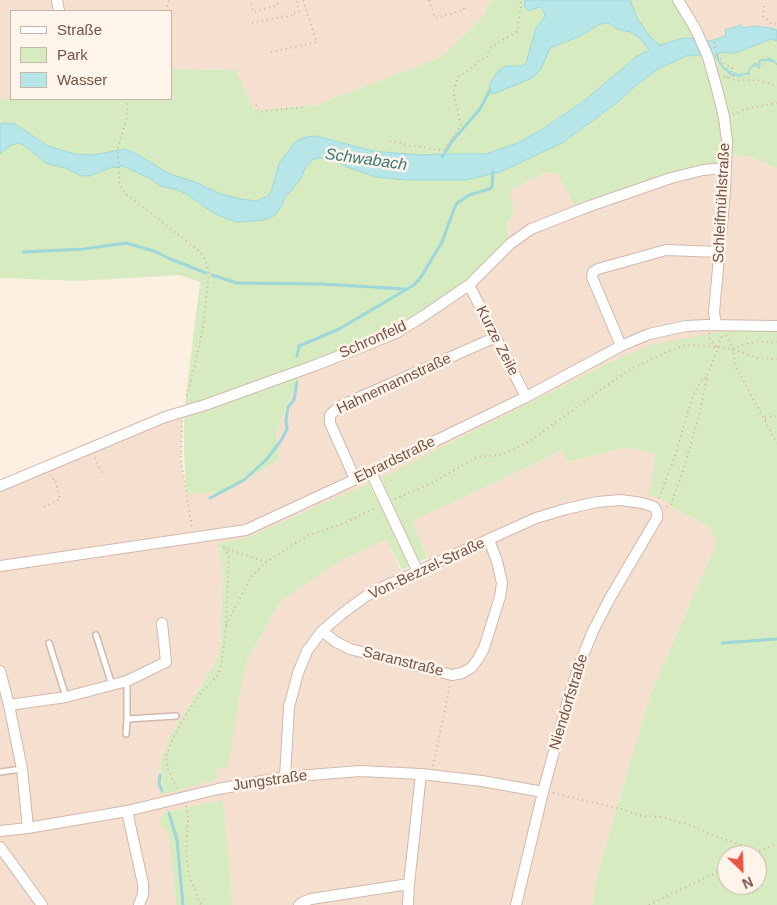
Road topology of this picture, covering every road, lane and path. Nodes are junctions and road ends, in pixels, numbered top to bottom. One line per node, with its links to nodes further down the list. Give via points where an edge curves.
1 (277, 0): 7 (path, via 278,5 254,12)
2 (297, 0): 14 (path, via 299,12 294,15)
3 (303, 0): 17 (path, via 317,42)
4 (429, 0): 13 (path, via 434,18)
5 (521, 0): 27 (path, via 516,32 494,45 487,57 458,77 454,96 461,125 445,149 410,146)
6 (678, 0): 18 (street, Schleifmühlstraße)
7 (251, 4)
8 (463, 5): 12 (path, via 464,10)
9 (457, 6): 12 (path)
10 (764, 6): 15 (path, via 763,16 770,23)
11 (447, 10): 13 (path)
12 (458, 11): 13 (path)
13 (448, 14)
14 (252, 23)
15 (777, 24)
16 (717, 39): 18 (path)
17 (271, 52)
18 (712, 56): 19 (street, Schleifmühlstraße); 20 (path, via 732,68)
19 (712, 70): 20 (path); 26 (street, Schleifmühlstraße)
20 (728, 77): 21 (path)
21 (777, 86)
22 (126, 100): 41 (path, via 128,111 118,147 121,188 198,250 209,272 195,366)
23 (777, 104): 26 (path, via 746,109)
24 (256, 105): 25 (path, via 259,112)
25 (304, 107)
26 (724, 117): 28 (street, Schleifmühlstraße)
27 (390, 140)
28 (726, 168): 29 (street, Schleifmühlstraße); 30 (street, Schronfeld, via 671,178 531,229 510,244)
29 (720, 252): 31 (street, Schleifmühlstraße); 35 (street, via 666,250 593,272 592,277)
30 (469, 285): 33 (street, Kurze Zeile); 41 (street, Schronfeld, via 396,332 316,365)
31 (712, 325): 32 (street, Ebrardstraße); 35 (street, Ebrardstraße, via 686,326 649,334); 36 (path, via 710,340)
32 (777, 326)
33 (496, 337): 40 (street, Kurze Zeile); 49 (street, Hahnemannstraße, via 340,406 330,415 330,423)
34 (777, 342): 37 (path, via 755,342)
35 (621, 346): 40 (street, Ebrardstraße)
36 (718, 348): 37 (path); 37 (path, via 722,333 728,336); 39 (path); 51 (path, via 683,346 633,368 530,441 506,453 478,457 432,483)
37 (733, 349): 38 (path, via 757,358); 43 (path, via 736,367)
38 (777, 359)
39 (707, 376): 53 (path, via 693,395 658,502); 53 (path, via 684,471 671,504)
40 (526, 397): 47 (street, Ebrardstraße)
41 (184, 411): 46 (street, Schronfeld); 55 (path, via 181,460)
42 (777, 416): 43 (path)
43 (764, 418): 44 (path)
44 (777, 443)
45 (94, 455): 48 (path)
46 (47, 466): 50 (street, Schronfeld); 52 (path, via 52,479 55,479 60,499)
47 (371, 472): 49 (street, Ebrardstraße); 51 (street)
48 (104, 474)
49 (355, 479): 54 (street, Ebrardstraße, via 246,530)
50 (0, 486)
51 (386, 503): 58 (path, via 345,524 307,536); 60 (street)
52 (44, 507)
53 (658, 512): 56 (street, Von-Bezzel-Straße, via 642,503 621,500 597,502 536,518); 79 (street, Niendorfstraße, via 586,647)
54 (222, 534): 55 (street, Ebrardstraße); 57 (path)
55 (194, 538): 59 (street, Ebrardstraße)
56 (489, 540): 60 (street, Von-Bezzel-Straße); 67 (street, Saranstraße, via 502,583 500,597 478,659 471,668)
57 (223, 547): 58 (path); 62 (path, via 228,556)
58 (266, 562): 62 (path, via 251,577)
59 (0, 566)
60 (418, 572): 63 (street, Von-Bezzel-Straße, via 366,596)
61 (162, 623): 68 (street, via 166,662)
62 (226, 625): 80 (path, via 218,674 186,715 166,756 168,770)
63 (322, 631): 67 (street, Saranstraße, via 350,649); 78 (street, Von-Bezzel-Straße, via 307,651 289,707)
64 (96, 635): 69 (lane)
65 (49, 643): 70 (lane)
66 (0, 671): 71 (street)
67 (452, 675): 77 (path)
68 (127, 681): 69 (street); 73 (lane)
69 (112, 685): 70 (street)
70 (66, 697): 71 (street)
71 (9, 705): 75 (street)
72 (176, 716): 73 (lane)
73 (127, 718): 74 (lane)
74 (126, 734)
75 (22, 769): 76 (lane); 82 (street)
76 (0, 772)
77 (426, 774): 78 (street, Jungstraße, via 360,771); 79 (street, Jungstraße); 87 (street)
78 (285, 777): 80 (street, Jungstraße)
79 (543, 792): 84 (path, via 691,825); 93 (street, Niendorfstraße)
80 (182, 798): 81 (street, Jungstraße); 90 (path, via 188,818 186,851 189,875)
81 (127, 811): 82 (street, Jungstraße); 89 (street, via 142,884)
82 (28, 828): 83 (street, Jungstraße)
83 (0, 831)
84 (741, 845)
85 (0, 847): 88 (street)
86 (717, 872): 94 (path)
87 (409, 884): 91 (street, via 311,899); 92 (street)
88 (42, 905)
89 (139, 905)
90 (201, 905)
91 (299, 905)
92 (408, 905)
93 (516, 905)
94 (649, 905)

